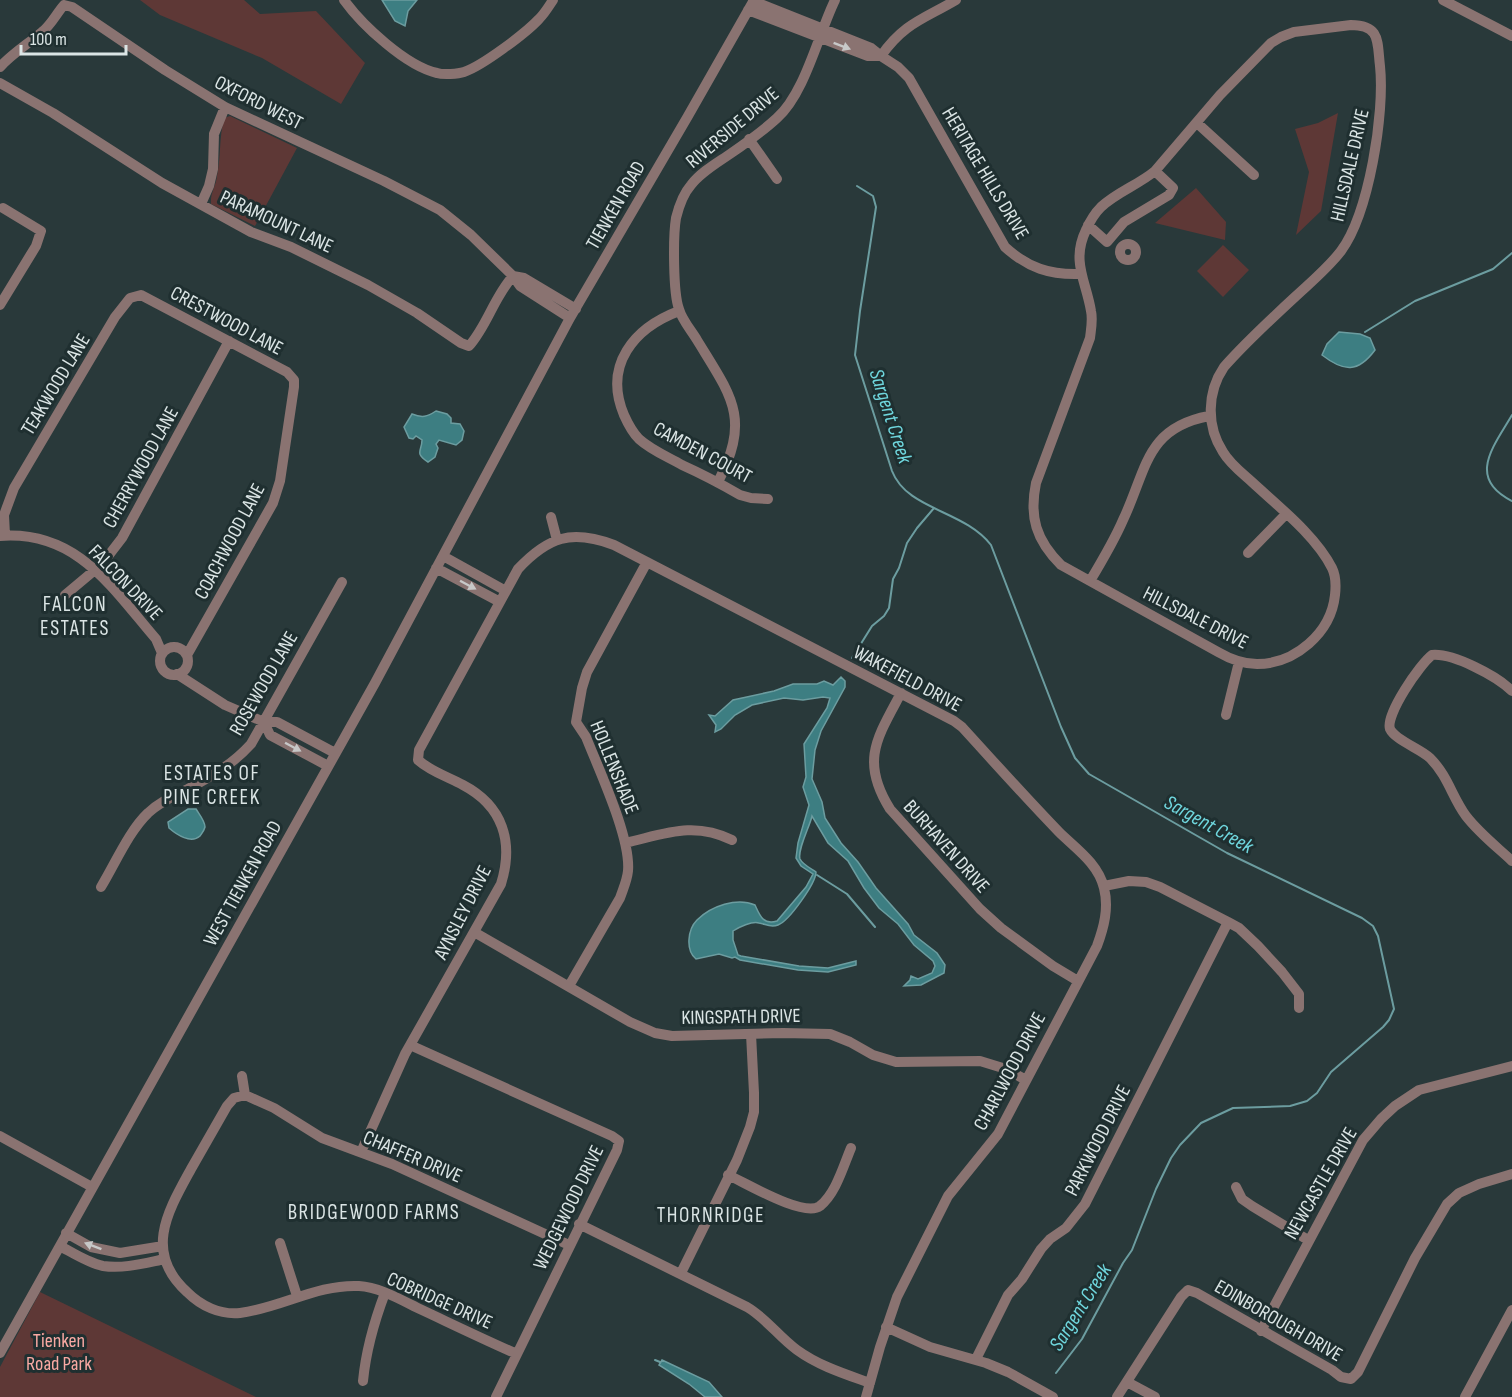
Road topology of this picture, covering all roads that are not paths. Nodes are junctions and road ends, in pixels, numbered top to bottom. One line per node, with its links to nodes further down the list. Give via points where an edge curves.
1 (344, 0): 2 (street, via 383,41 438,74 464,72 487,58 540,18)
2 (553, 0)
3 (835, 0): 7 (street, RIVERSIDE DRIVE)
4 (956, 0): 9 (street, via 904,29)
5 (1443, 0): 8 (street)
6 (752, 4): 7 (street, HERITAGE HILLS DRIVE); 28 (street, TIENKEN ROAD)
7 (820, 33): 9 (street, HERITAGE HILLS DRIVE, via 868,56); 14 (street, RIVERSIDE DRIVE, via 789,107)
8 (1512, 36)
9 (881, 56): 23 (street, HERITAGE HILLS DRIVE, via 909,78 1005,247 1024,263 1044,272)
10 (0, 67): 12 (street, OXFORD WEST, via 42,32 64,5)
11 (0, 83): 18 (street, PARAMOUNT LANE)
12 (225, 106): 18 (street, via 214,134 213,169); 24 (street, OXFORD WEST, via 440,210)
13 (1197, 123): 15 (street, HILLSDALE DRIVE); 16 (street); 31 (street, HILLSDALE DRIVE, via 1261,52 1281,37 1351,25 1374,31 1382,106 1354,228 1340,252 1224,367 1217,377)
14 (749, 140): 17 (street); 27 (street, RIVERSIDE DRIVE, via 694,181 682,200 676,221 675,283)
15 (1155, 171): 20 (street, HILLSDALE DRIVE, via 1101,206); 21 (street, via 1173,188 1169,195 1124,222)
16 (1254, 175)
17 (777, 179)
18 (201, 204): 24 (street, PARAMOUNT LANE, via 368,285 469,346)
19 (3, 208): 26 (street, via 41,231)
20 (1088, 225): 21 (street); 23 (street, HILLSDALE DRIVE, via 1079,250)
21 (1107, 242): 22 (street)
22 (1120, 252)
23 (1080, 274): 44 (street, HILLSDALE DRIVE, via 1092,314 1090,338 1036,483 1033,509 1038,534 1051,555)
24 (513, 276): 28 (street, OXFORD WEST, via 525,278)
25 (141, 295): 29 (street, CRESTWOOD LANE); 37 (street, TEAKWOOD LANE, via 122,306 14,488 4,515)
26 (0, 305)
27 (679, 311): 33 (street, RIVERSIDE DRIVE, via 734,408 733,448); 33 (street, CAMDEN COURT, via 652,323 625,353 618,377 620,406 632,431 649,447)
28 (573, 313): 32 (street, TIENKEN ROAD)
29 (229, 341): 30 (street, CRESTWOOD LANE, via 287,372); 43 (street, CHERRYWOOD LANE, via 122,538)
30 (294, 380): 49 (street, COACHWOOD LANE, via 280,482 273,502 200,635)
31 (1209, 416): 35 (street, HILLSDALE DRIVE, via 1224,454); 44 (street, via 1182,423 1160,440)
32 (511, 430): 40 (street, WEST TIENKEN ROAD)
33 (718, 482): 34 (street, CAMDEN COURT, via 740,495)
34 (768, 499)
35 (1286, 514): 39 (street); 50 (street, HILLSDALE DRIVE, via 1332,569 1336,583 1333,608 1309,643 1290,657 1267,663)
36 (551, 517): 38 (street)
37 (2, 535): 43 (street, FALCON DRIVE, via 56,543)
38 (558, 540): 41 (street, WAKEFIELD DRIVE, via 599,539); 46 (street, AYNSLEY DRIVE, via 534,552 518,569)
39 (1248, 553)
40 (443, 556): 42 (street, WEST TIENKEN ROAD); 46 (street)
41 (647, 562): 54 (street, WAKEFIELD DRIVE); 60 (street, HOLLENSHADE, via 587,672 576,722 586,737)
42 (436, 568): 48 (street, one-way to 48); 57 (street, WEST TIENKEN ROAD)
43 (95, 569): 47 (street, CHERRYWOOD LANE); 49 (street, FALCON DRIVE, via 156,639)
44 (1090, 581): 50 (street, HILLSDALE DRIVE)
45 (342, 582): 56 (street, ROSEWOOD LANE)
46 (506, 591): 48 (street, AYNSLEY DRIVE)
47 (65, 595)
48 (500, 602): 65 (street, AYNSLEY DRIVE, via 419,750 418,760 481,797 504,831 506,867 501,884)
49 (177, 654): 51 (street, COACHWOOD LANE); 51 (street, via 160,657 161,667 168,674); 52 (street, FALCON DRIVE)
50 (1239, 662): 55 (street)
51 (177, 674): 52 (street)
52 (194, 684): 56 (street, via 225,705)
53 (1512, 691): 61 (street, via 1491,675 1439,654 1420,667 1389,722 1390,730 1398,738 1437,765 1467,817)
54 (901, 693): 62 (street, WAKEFIELD DRIVE, via 962,727 1060,834 1081,851); 66 (street, BURHAVEN DRIVE, via 875,744 873,761 877,785 890,810 980,909)
55 (1226, 715)
56 (264, 722): 57 (street, via 277,722); 58 (street, one-way to 58, via 270,735); 63 (street, ROSEWOOD LANE, via 236,761 149,812)
57 (335, 753): 58 (street, WEST TIENKEN ROAD)
58 (328, 766): 80 (street, WEST TIENKEN ROAD)
59 (732, 840): 60 (street, via 699,829)
60 (625, 843): 67 (street, HOLLENSHADE, via 626,883)
61 (1512, 861)
62 (1104, 886): 64 (street, via 1146,882); 66 (street, CHARLWOOD DRIVE, via 1103,928)
63 (101, 887)
64 (1228, 922): 68 (street, via 1239,928 1282,972 1299,994); 99 (street, PARKWOOD DRIVE, via 1085,1204 1066,1228 1041,1249 1008,1295)
65 (474, 932): 67 (street, KINGSPATH DRIVE); 70 (street, AYNSLEY DRIVE)
66 (1078, 981): 73 (street, CHARLWOOD DRIVE)
67 (569, 986): 69 (street, KINGSPATH DRIVE, via 655,1033)
68 (1299, 1008)
69 (751, 1034): 73 (street, KINGSPATH DRIVE, via 830,1034 896,1062 980,1061); 79 (street, via 754,1112)
70 (410, 1045): 77 (street, AYNSLEY DRIVE); 82 (street, WEDGEWOOD DRIVE, via 618,1142)
71 (1512, 1066): 84 (street, NEWCASTLE DRIVE, via 1419,1090 1395,1106 1363,1140)
72 (242, 1076): 74 (street)
73 (1026, 1080): 95 (street, CHARLWOOD DRIVE, via 998,1134 948,1196)
74 (245, 1095): 77 (street, CHAFFER DRIVE, via 322,1138); 88 (street, via 234,1098 227,1106 171,1206 164,1225)
75 (0, 1136): 80 (street)
76 (851, 1148): 79 (street, via 829,1196 812,1210 796,1207)
77 (361, 1152): 86 (street, CHAFFER DRIVE)
78 (1512, 1174): 96 (street, EDINBOROUGH DRIVE, via 1459,1193 1447,1204 1351,1379)
79 (728, 1175): 91 (street)
80 (92, 1186): 83 (street, WEST TIENKEN ROAD)
81 (1236, 1187): 84 (street, via 1242,1199)
82 (579, 1224): 86 (street, WEDGEWOOD DRIVE); 91 (street)
83 (66, 1233): 87 (street, WEST TIENKEN ROAD); 89 (street, one-way to 83, via 91,1247)
84 (1308, 1240): 96 (street, NEWCASTLE DRIVE)
85 (280, 1243): 93 (street)
86 (569, 1245): 98 (street, WEDGEWOOD DRIVE)
87 (60, 1246): 90 (street, via 103,1266); 97 (street, WEST TIENKEN ROAD)
88 (164, 1252): 89 (street); 90 (street); 93 (street, COBRIDGE DRIVE, via 181,1287 206,1306 224,1313 251,1311)
89 (120, 1253): 90 (street)
90 (121, 1267)
91 (681, 1273): 102 (street, via 758,1313 810,1359)
92 (385, 1293): 93 (street, COBRIDGE DRIVE, via 360,1286); 98 (street, COBRIDGE DRIVE); 100 (street, via 372,1330)
93 (297, 1296)
94 (1512, 1310): 108 (street)
95 (886, 1327): 99 (street, via 939,1350); 102 (street, CHARLWOOD DRIVE)
96 (1261, 1331): 101 (street, EDINBOROUGH DRIVE, via 1188,1290)
97 (0, 1353)
98 (517, 1354): 103 (street, WEDGEWOOD DRIVE)
99 (976, 1359): 105 (street)
100 (363, 1381)
101 (1127, 1382): 106 (street, EDINBOROUGH DRIVE); 107 (street)
102 (870, 1383): 104 (street)
103 (496, 1397)
104 (866, 1397)
105 (1053, 1397)
106 (1117, 1397)
107 (1155, 1397)
108 (1465, 1397)

